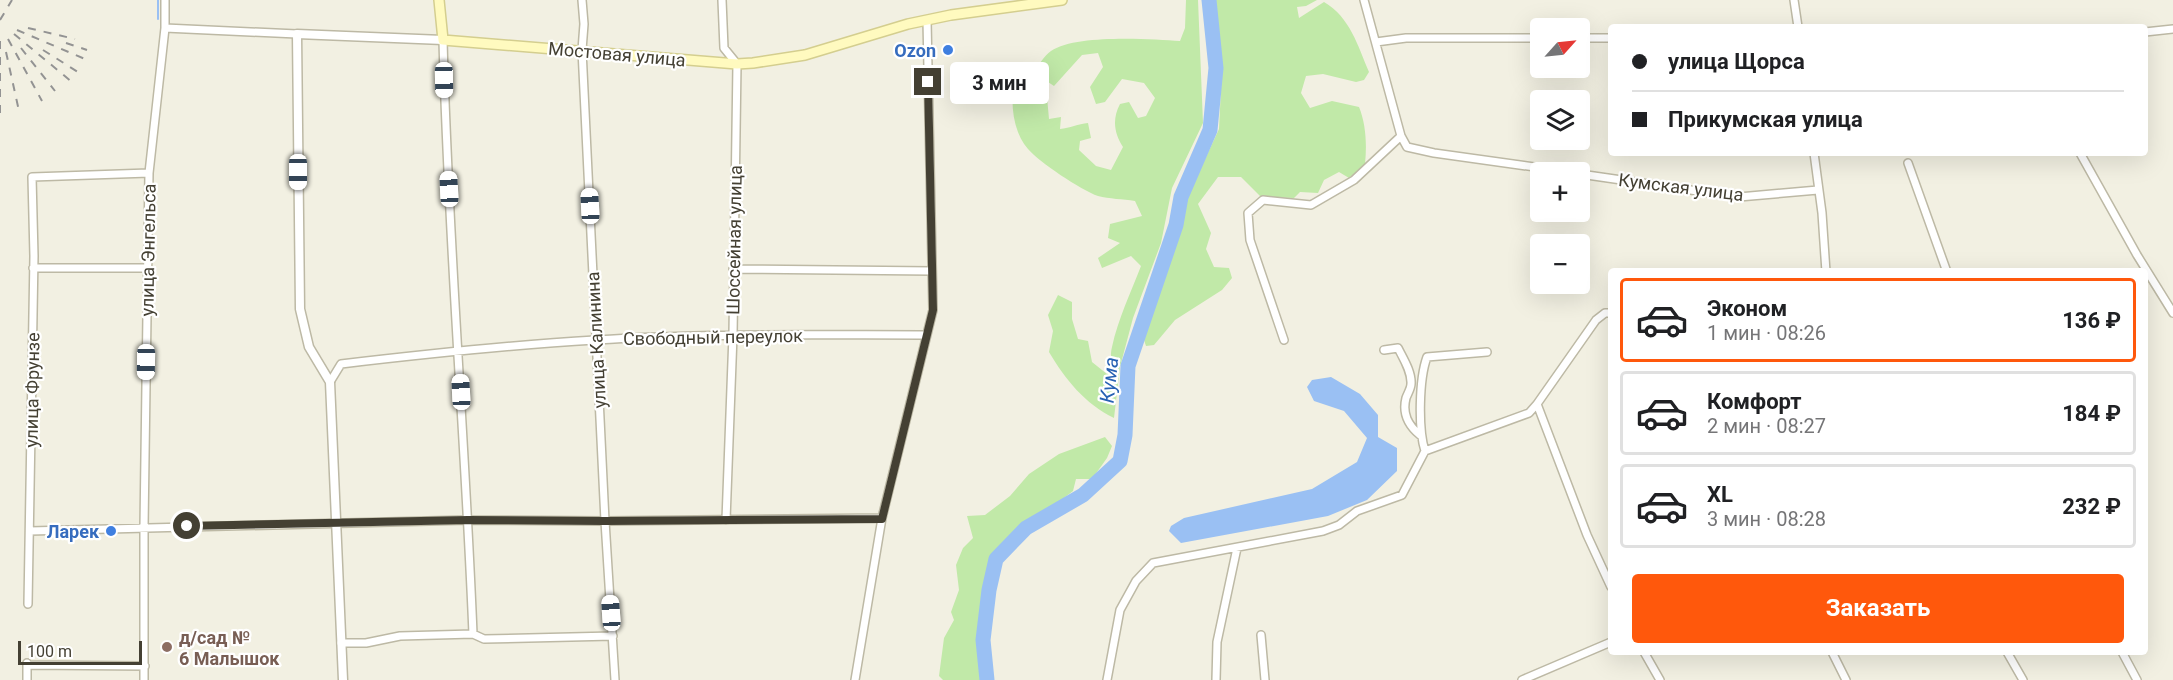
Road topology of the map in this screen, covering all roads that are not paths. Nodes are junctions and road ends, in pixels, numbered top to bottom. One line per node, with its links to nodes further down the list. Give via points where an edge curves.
1 (165, 0): 10 (street, улица Энгельса)
2 (439, 0): 17 (main road)
3 (582, 0): 19 (street, улица Калинина)
4 (722, 0): 20 (street, Шоссейная улица, via 724,48)
5 (1062, 0): 8 (main road, Мостовая улица)
6 (1364, 0): 18 (street)
7 (1794, 0): 9 (street)
8 (927, 20): 20 (main road, Мостовая улица, via 805,56); 35 (street)
9 (1798, 24)
10 (165, 28): 13 (street, Мостовая улица); 26 (street, улица Энгельса)
11 (2173, 29): 12 (street)
12 (2148, 32)
13 (297, 34): 17 (street, Мостовая улица); 46 (street, via 300,309 309,348)
14 (1530, 38): 18 (street, via 1406,38)
15 (1590, 38): 16 (street)
16 (1608, 38)
17 (443, 40): 19 (main road, Мостовая улица); 43 (street)
18 (1376, 42): 21 (street)
19 (582, 50): 20 (main road, Мостовая улица); 41 (street, улица Калинина)
20 (737, 64): 34 (street, Шоссейная улица)
21 (1401, 136): 25 (street, via 1407,147); 42 (street, via 1354,180 1311,205 1263,200 1248,213 1250,240)
22 (1814, 156): 28 (street)
23 (2082, 156): 33 (street)
24 (1908, 163): 32 (street)
25 (1530, 166)
26 (149, 173): 29 (street, улица Фрунзе, via 32,177); 30 (street, улица Энгельса)
27 (1590, 175): 28 (street, Кумская улица, via 1739,197)
28 (1818, 190): 31 (street)
29 (33, 268): 30 (street); 56 (street, улица Фрунзе)
30 (148, 268): 55 (street, улица Энгельса)
31 (1826, 268)
32 (1946, 268)
33 (2145, 268)
34 (733, 269): 35 (street); 39 (street, Шоссейная улица)
35 (932, 271): 40 (street, via 933,310)
36 (2148, 273): 38 (street)
37 (1608, 314): 47 (street, via 1596,320)
38 (2173, 314)
39 (733, 335): 40 (street, Свободный переулок); 41 (street, Свободный переулок); 52 (street, Шоссейная улица)
40 (926, 335): 50 (street)
41 (596, 340): 43 (street, Свободный переулок); 53 (street, улица Калинина)
42 (1284, 340)
43 (458, 350): 46 (street, Свободный переулок, via 341,364); 51 (street)
44 (1384, 350): 48 (street, via 1398,348 1409,371 1406,415 1409,426)
45 (1487, 352): 48 (street, via 1427,357)
46 (330, 382): 54 (street)
47 (1538, 404): 49 (street, via 1529,414); 58 (street, via 1587,536)
48 (1420, 435): 49 (street)
49 (1425, 451): 57 (street, via 1397,498 1357,511 1323,531)
50 (882, 519): 52 (street); 74 (street)
51 (468, 520): 53 (street); 54 (street); 60 (street)
52 (726, 520): 53 (street)
53 (605, 521): 62 (street, улица Калинина)
54 (336, 524): 55 (street); 63 (street)
55 (144, 527): 56 (street); 69 (street, улица Энгельса)
56 (30, 531): 59 (street, улица Фрунзе)
57 (1237, 548): 75 (street, via 1153,563 1136,581 1120,610); 76 (street, via 1217,642)
58 (1608, 580)
59 (28, 604)
60 (473, 634): 62 (street, via 484,639); 63 (street)
61 (1261, 635): 77 (street)
62 (612, 636): 73 (street, улица Калинина)
63 (341, 643): 72 (street)
64 (1608, 643): 78 (street)
65 (1646, 655): 79 (street)
66 (1834, 655): 80 (street)
67 (2009, 655): 81 (street)
68 (2124, 655): 82 (street)
69 (145, 666): 70 (street, via 27,662); 71 (street, улица Энгельса)
70 (27, 680)
71 (144, 680)
72 (343, 680)
73 (615, 680)
74 (855, 680)
75 (1107, 680)
76 (1216, 680)
77 (1265, 680)
78 (1522, 680)
79 (1660, 680)
80 (1846, 680)
81 (2023, 680)
82 (2137, 680)

